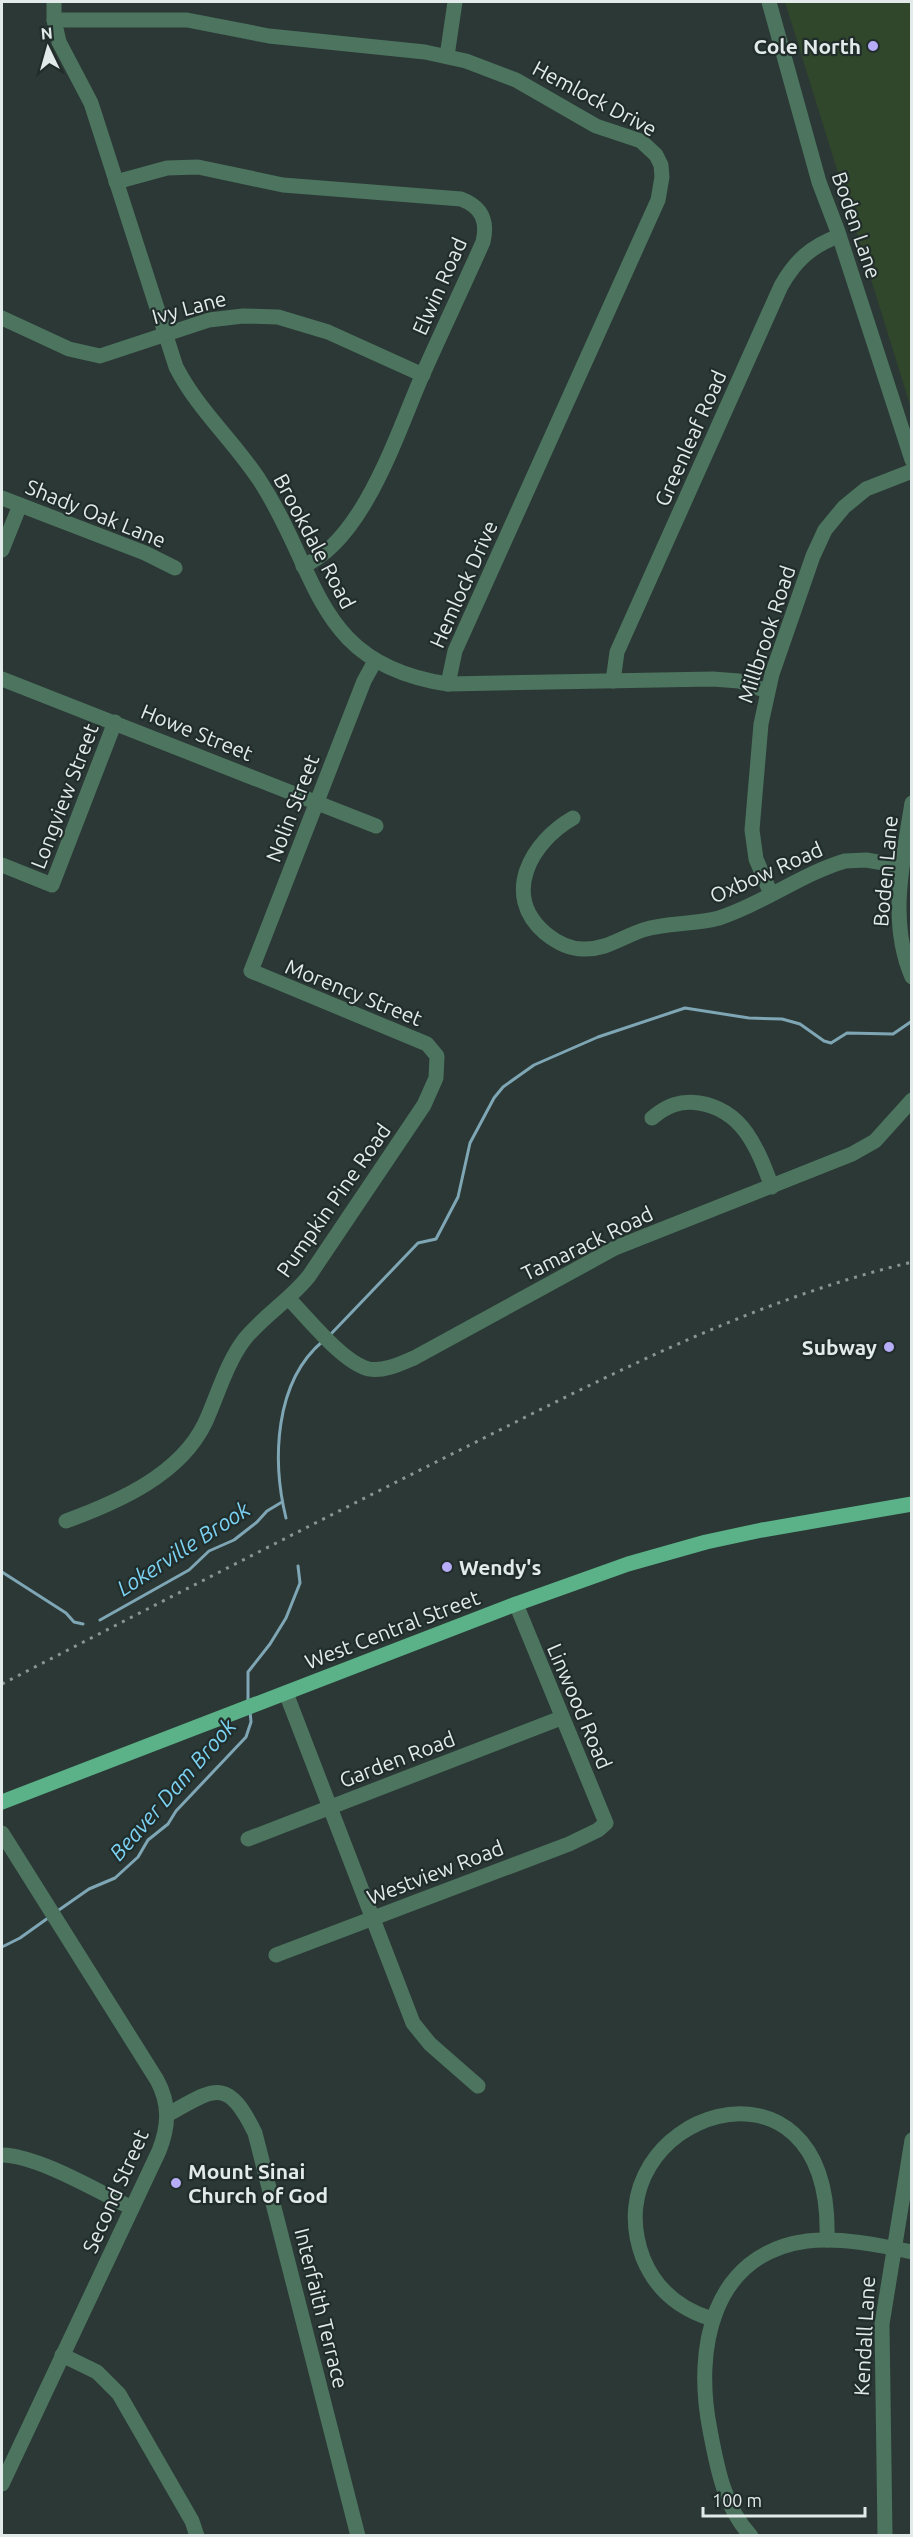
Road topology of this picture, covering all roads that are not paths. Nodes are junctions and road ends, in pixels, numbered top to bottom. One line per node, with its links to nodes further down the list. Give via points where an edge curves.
1 (54, 2): 4 (street, Brookdale Road)
2 (455, 2): 5 (street)
3 (769, 2): 7 (street, Boden Lane, via 819,182)
4 (54, 20): 5 (street, Hemlock Drive, via 187,20 287,39); 6 (street, Brookdale Road, via 63,52 91,103)
5 (447, 56): 21 (street, Hemlock Drive, via 516,80 597,126 641,141 656,155 662,177 658,200 454,651)
6 (116, 182): 9 (street, Brookdale Road); 10 (street, Elwin Road, via 166,168 198,167 283,184 469,202 482,213 483,242)
7 (839, 236): 11 (street, Boden Lane); 20 (street, Greenleaf Road, via 812,247 781,286 617,652)
8 (2, 318): 9 (street, Ivy Lane, via 90,355 109,354)
9 (164, 334): 10 (street, Ivy Lane, via 227,316 278,317 328,332); 16 (street, Brookdale Road, via 189,390 268,494)
10 (423, 375): 16 (street, Elwin Road, via 380,472 355,516 328,551)
11 (912, 460)
12 (912, 471): 22 (street, Millbrook Road, via 866,489 825,530)
13 (2, 498): 14 (street, Shady Oak Lane)
14 (20, 504): 15 (street); 17 (street, Shady Oak Lane)
15 (2, 550)
16 (303, 566): 18 (street, Brookdale Road, via 330,618)
17 (175, 568)
18 (375, 661): 21 (street, Brookdale Road, via 405,675); 24 (street, Nolin Street)
19 (2, 679): 23 (street, Howe Street)
20 (613, 681): 21 (street, Brookdale Road); 22 (street, Brookdale Road, via 726,679)
21 (448, 684)
22 (767, 691): 30 (street, Millbrook Road, via 752,830 756,859)
23 (116, 722): 24 (street, Howe Street); 28 (street, Longview Street, via 52,885)
24 (317, 802): 27 (street, Howe Street); 31 (street, Nolin Street)
25 (912, 803): 29 (street, Boden Lane)
26 (573, 818): 30 (street, Oxbow Road, via 542,840 525,876 528,910 541,930 559,943 579,949 600,948 651,927 719,918)
27 (376, 826)
28 (2, 865)
29 (902, 866): 30 (street, Oxbow Road, via 844,861); 32 (street, Boden Lane, via 899,931)
30 (771, 894)
31 (251, 971): 33 (street, Morency Street, via 420,1040)
32 (912, 977)
33 (437, 1056): 37 (street, Pumpkin Pine Road, via 436,1078 424,1105 309,1276)
34 (912, 1100): 36 (street, Tamarack Road, via 864,1148)
35 (652, 1118): 36 (street, via 662,1109 685,1102 722,1110 751,1138)
36 (772, 1187): 37 (street, Tamarack Road, via 606,1252 403,1363 369,1369 336,1347)
37 (289, 1299): 39 (street, Pumpkin Pine Road, via 244,1341 198,1436 183,1457 118,1498)
38 (912, 1504): 40 (main road, West Central Street, via 706,1542 621,1566)
39 (66, 1521)
40 (516, 1604): 41 (main road, West Central Street); 42 (street, Linwood Road)
41 (286, 1693): 43 (main road, West Central Street); 44 (street)
42 (561, 1718): 44 (street, Garden Road); 45 (street, Linwood Road)
43 (2, 1802)
44 (330, 1807): 47 (street, Garden Road); 48 (street)
45 (606, 1823): 48 (street, Westview Road, via 568,1844)
46 (2, 1833): 51 (street, Second Street, via 158,2080)
47 (248, 1839)
48 (374, 1918): 49 (street, Westview Road); 50 (street, via 413,2023 430,2044)
49 (276, 1955)
50 (478, 2086)
51 (167, 2115): 54 (street, Second Street, via 164,2138); 62 (street, Interfaith Terrace, via 208,2092 219,2091 234,2099 255,2133)
52 (912, 2140): 56 (street, Kendall Lane)
53 (2, 2155): 54 (street, via 41,2165)
54 (132, 2208): 59 (street, Second Street)
55 (827, 2241): 56 (street); 58 (street, via 793,2244 755,2261 734,2280); 58 (street, via 826,2201 819,2171 804,2144 783,2124 758,2115 729,2114 704,2120 678,2135 657,2156 642,2182 635,2209 638,2237 647,2266 665,2294 691,2312)
56 (892, 2248): 57 (street); 64 (street, Kendall Lane, via 880,2346)
57 (912, 2252)
58 (712, 2319): 63 (street, via 705,2367 709,2425 726,2495)
59 (62, 2355): 60 (street, Second Street); 61 (street, via 97,2372 119,2394)
60 (2, 2484)
61 (197, 2535)
62 (358, 2535)
63 (750, 2535)
64 (885, 2535)

